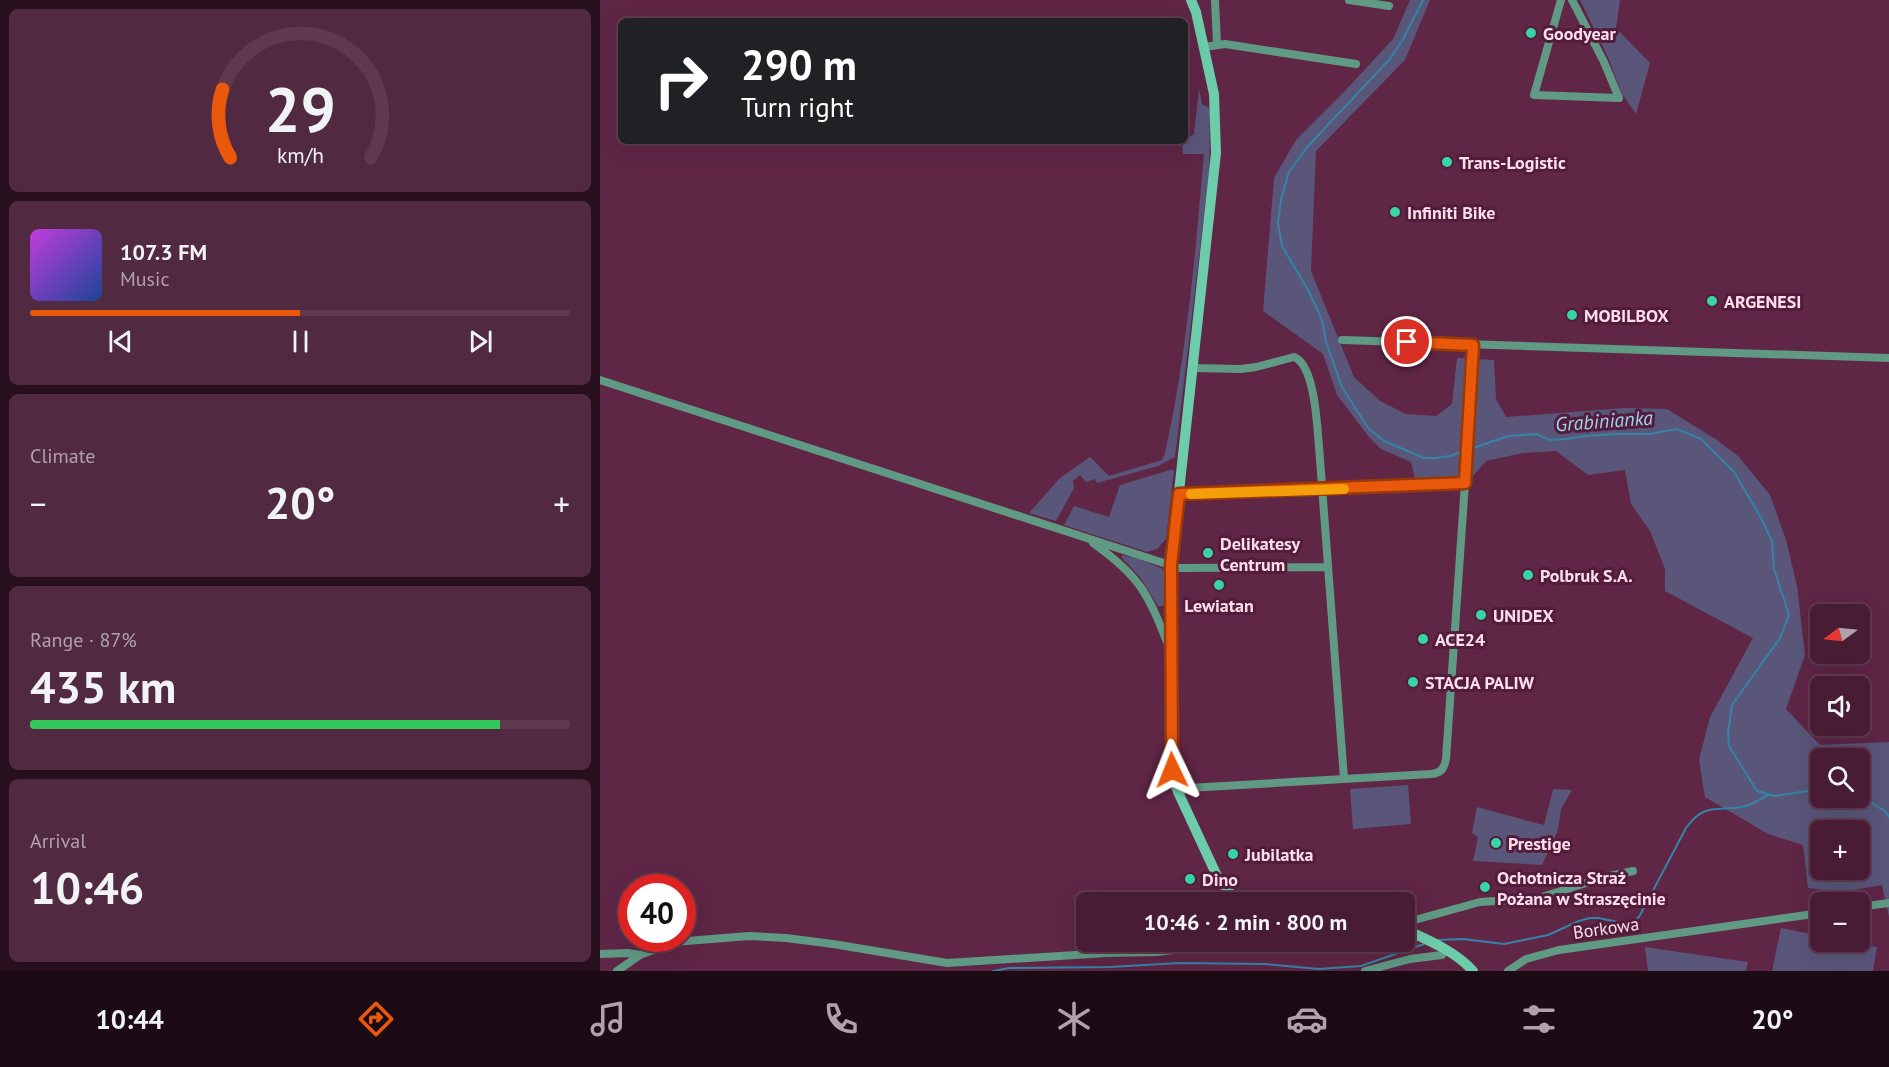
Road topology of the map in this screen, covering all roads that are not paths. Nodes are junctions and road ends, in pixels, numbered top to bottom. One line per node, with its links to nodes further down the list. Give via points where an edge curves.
1 (1191, 0): 8 (street)
2 (1196, 0): 8 (street)
3 (1215, 0): 9 (street)
4 (1349, 0): 7 (street)
5 (1561, 0): 6 (street, via 1534,95 1618,98)
6 (1572, 0)
7 (1389, 6)
8 (1196, 12): 10 (street)
9 (1217, 45): 10 (street); 11 (street)
10 (1204, 47): 15 (street, via 1214,94 1216,153)
11 (1356, 63)
12 (1342, 340): 13 (street)
13 (1473, 345): 14 (street); 17 (street)
14 (1889, 358)
15 (1193, 368): 18 (street, via 1241,369 1289,357 1299,359 1314,397); 19 (street)
16 (600, 380): 20 (street)
17 (1465, 483): 18 (street); 24 (street, via 1444,767 1437,773)
18 (1322, 489): 19 (street); 22 (street)
19 (1179, 494): 21 (street)
20 (1087, 539): 21 (street); 23 (street, via 1113,557 1140,584)
21 (1171, 565): 22 (street); 23 (street)
22 (1328, 567): 24 (street)
23 (1170, 651): 25 (street, via 1171,762)
24 (1344, 779): 25 (street, via 1188,788)
25 (1178, 792): 27 (street, via 1218,878)
26 (1633, 871): 31 (street, via 1539,898 1474,904)
27 (1230, 892)
28 (1889, 903): 29 (street)
29 (1870, 906)
30 (1810, 915): 40 (street, Borkowa, via 1551,951 1526,959)
31 (1415, 920)
32 (1415, 934): 33 (street)
33 (1442, 948): 38 (street, via 1442,955); 39 (street)
34 (1157, 952): 36 (street, via 947,963 834,944 748,936 674,942)
35 (600, 954): 36 (street)
36 (640, 955): 37 (street)
37 (617, 971)
38 (1365, 971)
39 (1473, 971)
40 (1508, 971)

